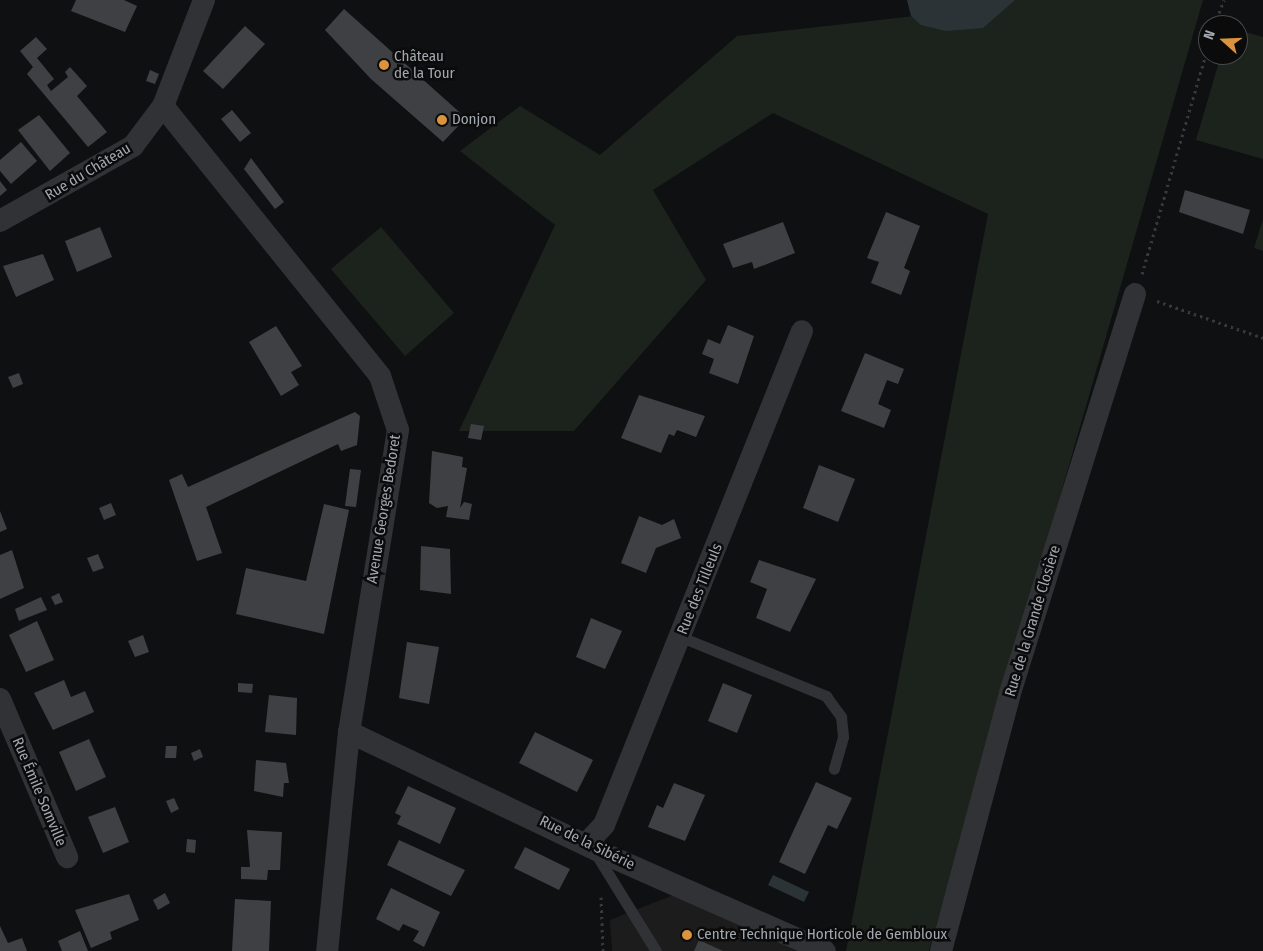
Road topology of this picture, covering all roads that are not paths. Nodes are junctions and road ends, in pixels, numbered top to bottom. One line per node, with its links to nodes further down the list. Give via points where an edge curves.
1 (204, 0): 2 (street)
2 (163, 106): 3 (street, Rue du Château, via 133,146); 8 (street, Avenue Georges Bedoret, via 380,376 398,430)
3 (0, 221)
4 (1135, 294): 15 (street, Rue de la Grande Closière, via 1010,693)
5 (802, 331): 6 (street, Rue des Tilleuls)
6 (681, 637): 9 (lane, via 826,696 841,717 843,737); 10 (street, Rue des Tilleuls)
7 (0, 699): 11 (street, Rue Émile Somville)
8 (350, 732): 10 (street, Rue de la Sibérie); 12 (street, Avenue Georges Bedoret)
9 (834, 769)
10 (593, 849): 13 (lane); 14 (street, Rue de la Sibérie)
11 (67, 857)
12 (327, 951)
13 (656, 951)
14 (825, 951)
15 (941, 951)

